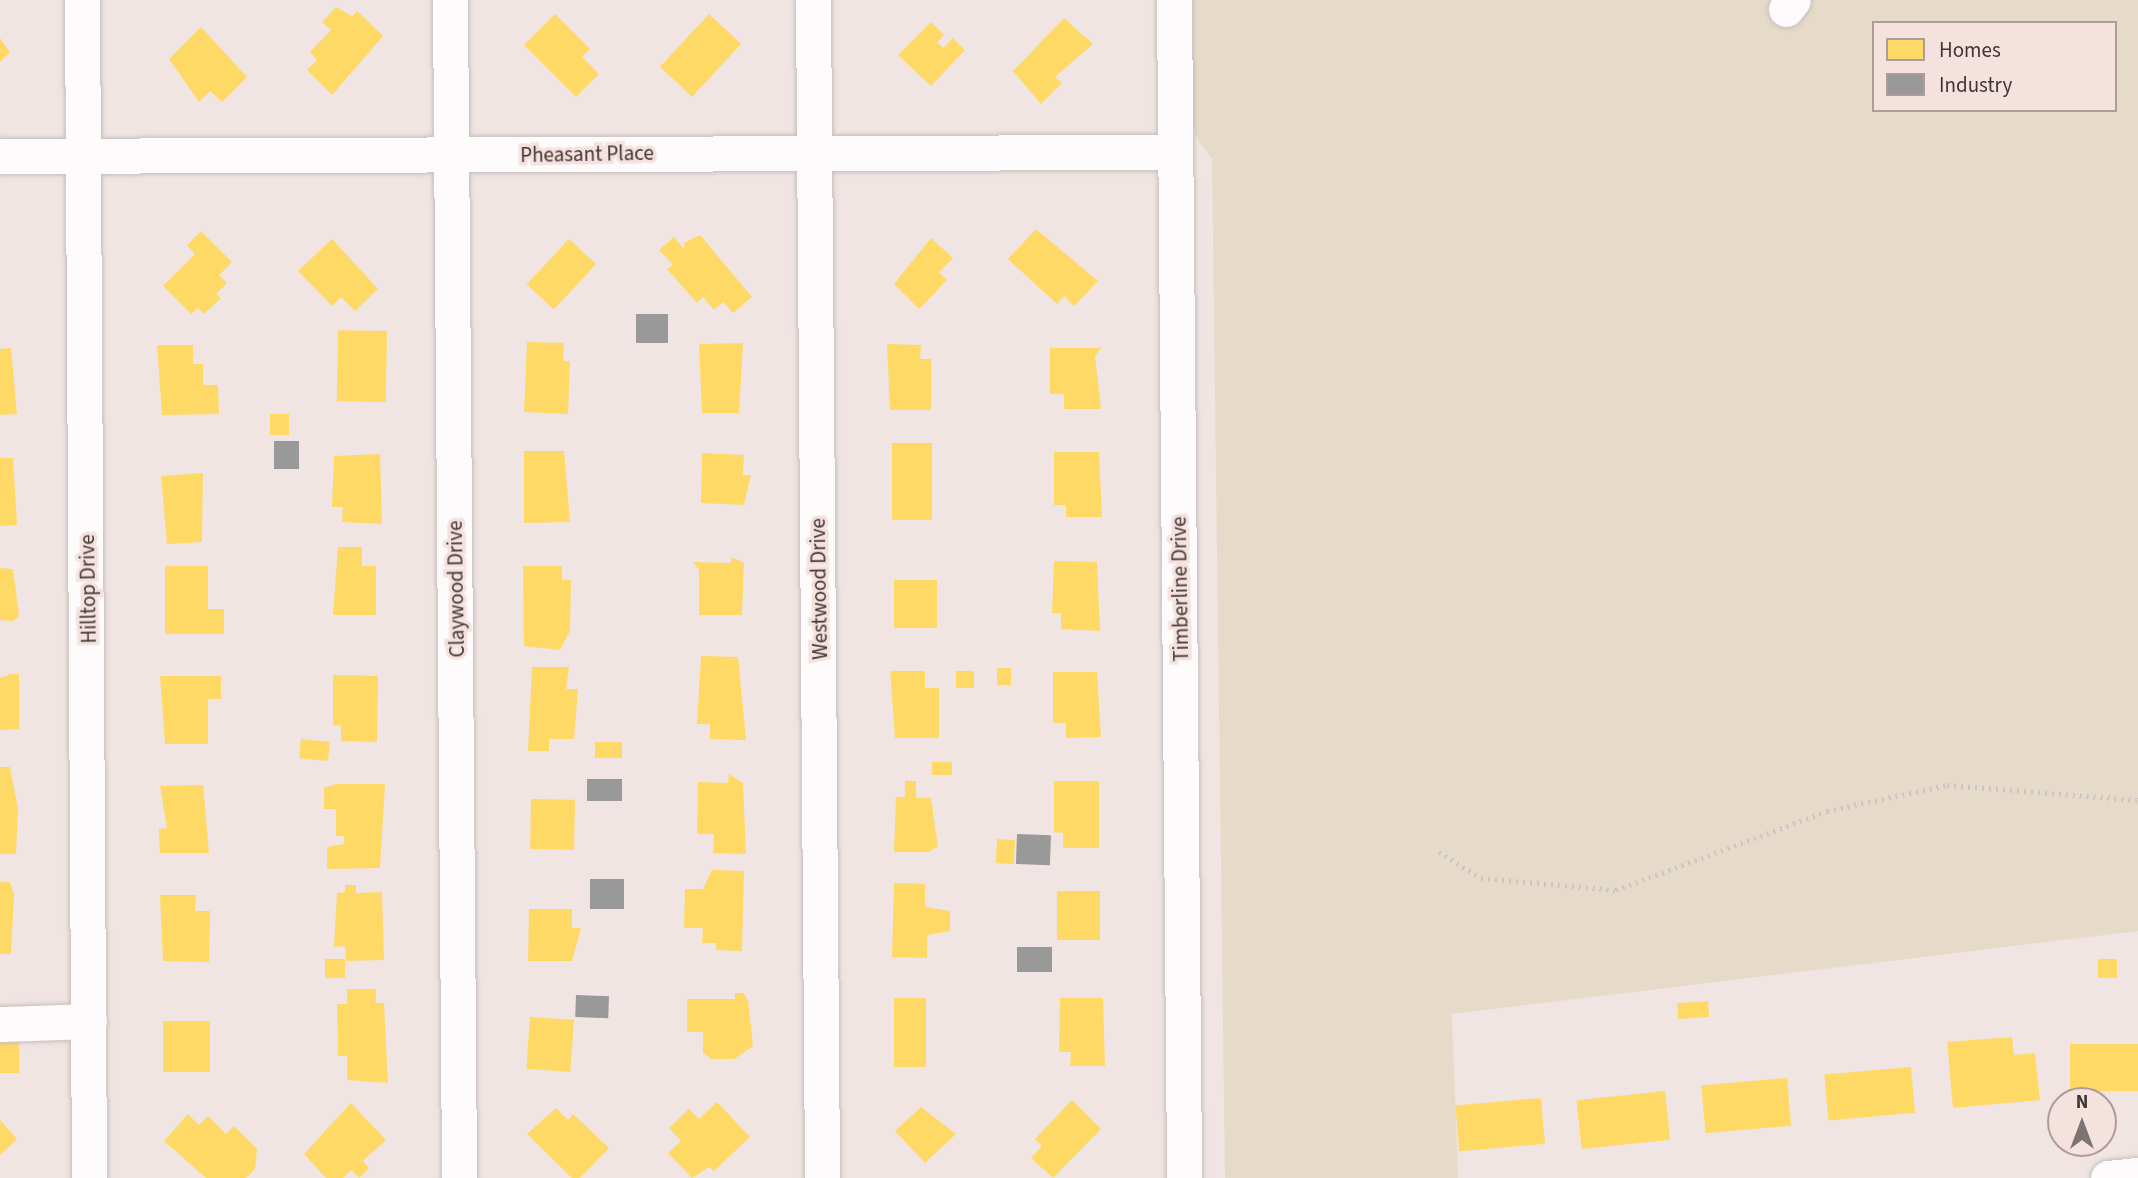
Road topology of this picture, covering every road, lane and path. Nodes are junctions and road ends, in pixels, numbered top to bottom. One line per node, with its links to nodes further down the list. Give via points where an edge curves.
1 (82, 0): 9 (street, Hilltop Drive)
2 (450, 0): 7 (street, Claywood Drive)
3 (813, 0): 5 (street, Westwood Drive)
4 (1174, 0): 6 (street, Timberline Drive)
5 (813, 152): 6 (street, Pheasant Place); 7 (street, Pheasant Place); 17 (street, Westwood Drive)
6 (1175, 152): 18 (street, Timberline Drive)
7 (452, 155): 9 (street, Pheasant Place); 16 (street, Claywood Drive)
8 (0, 156): 9 (street, Pheasant Place)
9 (83, 157): 12 (street, Hilltop Drive)
10 (2138, 800): 11 (path, via 1947,785 1827,811 1616,890 1481,878)
11 (1438, 852)
12 (89, 1021): 13 (street); 15 (street, Hilltop Drive)
13 (0, 1024)
14 (2138, 1175): 19 (street)
15 (89, 1178)
16 (459, 1178)
17 (822, 1178)
18 (1184, 1178)
19 (2108, 1178)

